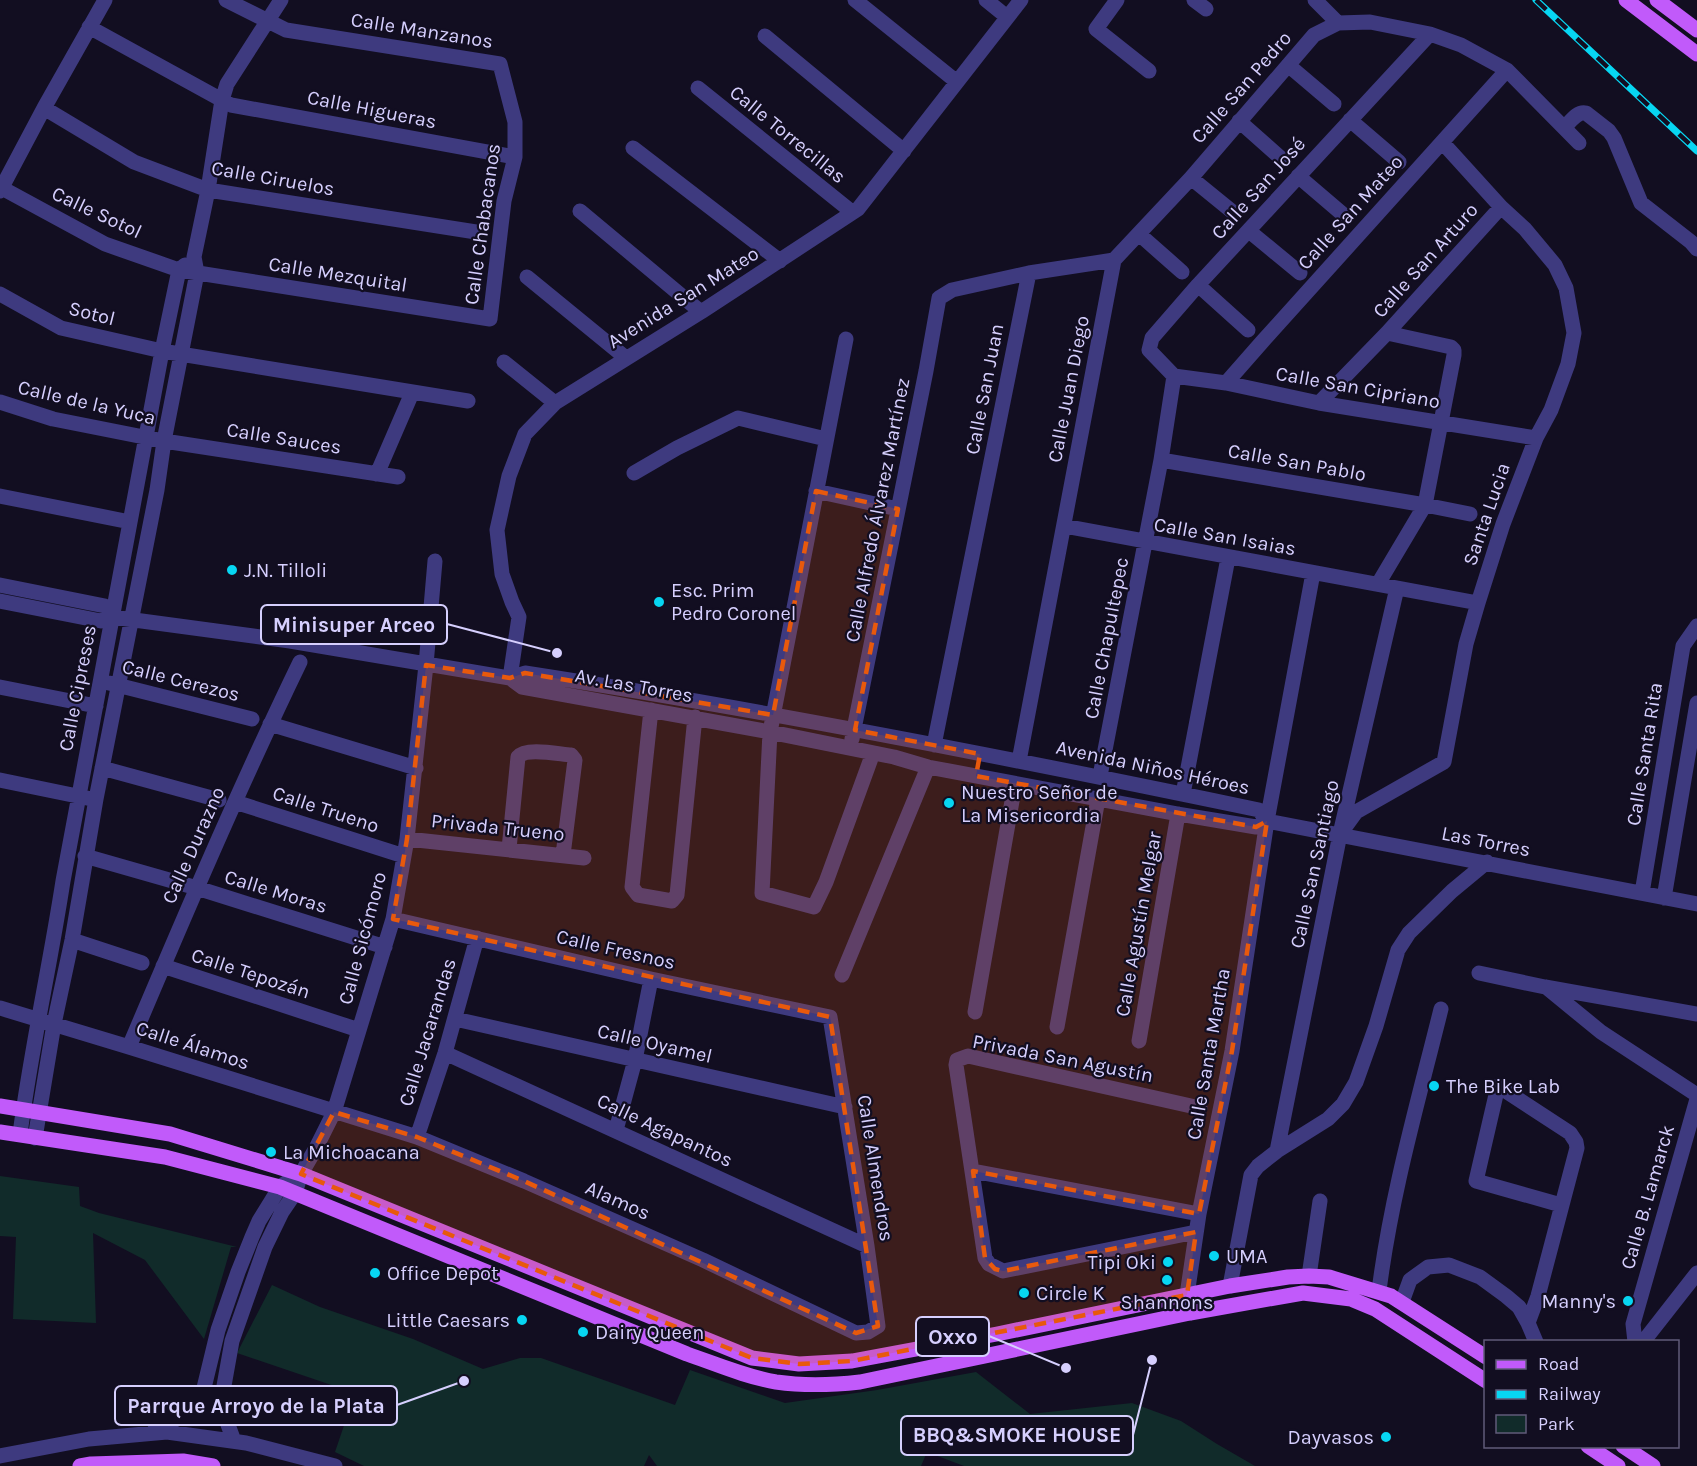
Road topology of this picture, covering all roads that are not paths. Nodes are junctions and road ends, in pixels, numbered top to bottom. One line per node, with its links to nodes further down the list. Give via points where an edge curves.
1 (105, 0): 14 (street)
2 (226, 0): 12 (street, Calle Manzanos)
3 (281, 0): 12 (street, Calle Cipreses)
4 (855, 0): 23 (street)
5 (986, 0): 11 (street)
6 (1021, 0): 11 (street, Avenida San Mateo)
7 (1117, 0): 22 (street, via 1096,29)
8 (1315, 0): 13 (street)
9 (1626, 0): 18 (main road)
10 (1658, 0): 15 (main road)
11 (1007, 17): 23 (street, Avenida San Mateo)
12 (268, 20): 19 (street, Calle Manzanos, via 286,30); 25 (street, Calle Cipreses, via 227,84)
13 (1338, 24): 16 (street, Calle San Pedro, via 1370,22); 20 (street, Calle San Pedro, via 1314,35)
14 (89, 27): 25 (street, Calle Higueras); 27 (street)
15 (1697, 30)
16 (1430, 34): 21 (street, Calle San Pedro, via 1461,45); 28 (street, Calle San José)
17 (765, 36): 34 (street)
18 (1697, 54)
19 (500, 64): 35 (street, Calle Chabacanos, via 515,122)
20 (1288, 65): 26 (street); 29 (street, Calle San Pedro)
21 (1507, 70): 30 (street, Calle San Pedro); 31 (street, Calle San Mateo)
22 (1149, 71)
23 (957, 82): 34 (street, Avenida San Mateo)
24 (698, 88): 44 (street, Calle Torrecillas)
25 (222, 100): 35 (street, Calle Higueras, via 231,105); 41 (street, Calle Cipreses)
26 (1334, 104)
27 (44, 108): 40 (street); 41 (street, Calle Ciruelos, via 134,162)
28 (1350, 120): 37 (street); 38 (street, Calle San José)
29 (1239, 121): 36 (street); 39 (street, Calle San Pedro)
30 (1565, 127): 32 (street, Calle San Pedro); 50 (street, via 1582,112 1609,131 1641,203)
31 (1442, 142): 42 (street, Calle San Arturo); 72 (street, Calle San Mateo)
32 (1579, 143)
33 (633, 148): 53 (street)
34 (904, 151): 44 (street, Avenida San Mateo)
35 (515, 157): 63 (street, Calle Chabacanos, via 504,201)
36 (1283, 160)
37 (1399, 162)
38 (1298, 176): 46 (street); 47 (street, Calle San José)
39 (1191, 178): 45 (street); 49 (street, Calle San Pedro)
40 (1, 189): 54 (street, Calle Sotol, via 105,244)
41 (208, 190): 48 (street, Calle Ciruelos); 51 (street, Calle Cipreses)
42 (1501, 207): 65 (street, Calle San Arturo); 80 (street, via 1555,266 1566,288 1574,333 1568,364)
43 (580, 211): 62 (street)
44 (852, 212): 53 (street, Avenida San Mateo)
45 (1234, 213)
46 (1347, 217)
47 (1249, 231): 58 (street); 60 (street, Calle San José)
48 (476, 232)
49 (1139, 234): 52 (street, Calle San Pedro); 55 (street)
50 (1697, 249)
51 (194, 257): 54 (street); 56 (street, Calle Cipreses)
52 (1114, 260): 57 (street); 93 (street, Calle Juan Diego)
53 (780, 261): 62 (street, Avenida San Mateo)
54 (179, 270): 56 (street, Calle Mezquital); 67 (street, Calle Cipreses)
55 (1182, 272)
56 (197, 273): 63 (street, Calle Mezquital); 68 (street, Calle Cipreses)
57 (1029, 273): 90 (street, Calle Alfredo Álvarez Martínez, via 952,290 939,298); 121 (street, Calle San Juan)
58 (1300, 273)
59 (527, 277): 69 (street)
60 (1198, 285): 64 (street); 71 (street, Calle San José, via 1152,338 1149,350)
61 (0, 294): 67 (street, Sotol, via 61,328)
62 (701, 312): 69 (street, Avenida San Mateo)
63 (490, 319)
64 (1248, 330)
65 (1387, 333): 77 (street, Calle San Arturo); 78 (street, via 1454,350)
66 (846, 339): 81 (street)
67 (162, 351): 68 (street, Sotol); 79 (street, Calle Cipreses)
68 (181, 354): 73 (street); 82 (street, Calle Cipreses)
69 (626, 358): 76 (street, Avenida San Mateo)
70 (504, 362): 76 (street)
71 (1174, 376): 72 (street, Calle San Cipriano); 83 (street, Calle Chapultepec)
72 (1226, 384): 77 (street, Calle San Cipriano)
73 (412, 393): 74 (street); 85 (street)
74 (468, 401)
75 (0, 402): 79 (street, Calle de la Yuca, via 53,419)
76 (555, 403): 108 (street, Avenida San Mateo, via 525,434 509,476 497,530 502,574 519,617)
77 (1320, 403): 78 (street, Calle San Cipriano)
78 (1441, 424): 80 (street, Calle San Cipriano); 89 (street)
79 (146, 438): 82 (street, Calle de la Yuca); 92 (street, Calle Cipreses)
80 (1536, 438): 102 (street, Santa Lucia)
81 (826, 439): 84 (street, via 738,418); 87 (street)
82 (164, 441): 85 (street, Calle Sauces); 104 (street, Calle Cipreses)
83 (1161, 460): 89 (street, Calle San Pablo); 94 (street, Calle Chapultepec)
84 (634, 473)
85 (376, 474): 86 (street, Calle Sauces)
86 (398, 477)
87 (816, 491): 90 (street); 115 (street)
88 (0, 496): 92 (street)
89 (1425, 505): 91 (street, Calle San Pablo); 98 (street)
90 (898, 509): 119 (street, Calle Alfredo Álvarez Martínez)
91 (1470, 514)
92 (130, 522): 103 (street, Calle Cipreses)
93 (1064, 526): 94 (street, Calle San Isaias); 125 (street, Calle Juan Diego)
94 (1146, 543): 95 (street, Calle San Isaias); 131 (street, Calle Chapultepec)
95 (1228, 558): 97 (street, Calle San Isaias); 135 (street)
96 (435, 561): 107 (street)
97 (1313, 573): 98 (street, Calle San Isaias); 142 (street, Calle Santa Martha)
98 (1378, 584): 100 (street, Calle San Isaias)
99 (0, 585): 103 (street, via 105,606)
100 (1397, 588): 102 (street, Calle San Isaias); 143 (street, Calle San Santiago)
101 (0, 601): 103 (street, via 100,621)
102 (1478, 603): 143 (street, Santa Lucia, via 1466,644 1444,762 1356,812)
103 (112, 617): 104 (street); 109 (street, Calle Cipreses)
104 (132, 621): 107 (street, via 290,641); 110 (street, Calle Cipreses)
105 (1697, 626): 152 (street, Calle Santa Rita, via 1683,646)
106 (300, 662): 118 (street, Calle Durazno)
107 (426, 665): 108 (street); 128 (street, Calle Sicómoro)
108 (510, 678): 114 (street, Av. Las Torres, via 522,687); 115 (street, Av. Las Torres, via 525,672)
109 (100, 681): 110 (street, Calle Cerezos); 113 (street, Calle Cipreses)
110 (119, 686): 117 (street, Calle Cerezos); 127 (street, Calle Cipreses)
111 (0, 687): 113 (street)
112 (1697, 703): 153 (street)
113 (96, 706): 136 (street, Calle Cipreses)
114 (651, 710): 116 (street, Av. Las Torres); 116 (street, via 632,887 638,895 672,901 677,895)
115 (773, 715): 119 (street, Av. Las Torres); 120 (street)
116 (695, 717): 120 (street, Av. Las Torres)
117 (252, 719)
118 (270, 724): 128 (street); 140 (street, Calle Durazno)
119 (855, 730): 121 (street, Av. Las Torres); 122 (street, Calle Alfredo Álvarez Martínez)
120 (770, 732): 122 (street, Av. Las Torres); 123 (street, via 762,893 814,907)
121 (934, 746): 124 (street, Avenida Niños Héroes)
122 (850, 748): 123 (street, Av. Las Torres)
123 (873, 753): 126 (street, Av. Las Torres)
124 (980, 754): 125 (street, Avenida Niños Héroes); 130 (street)
125 (1019, 761): 129 (street, Avenida Niños Héroes)
126 (928, 767): 130 (street, Avenida Niños Héroes); 162 (street)
127 (102, 768): 137 (street, Calle Cipreses); 139 (street)
128 (416, 768): 144 (street, Calle Sicómoro)
129 (1064, 770): 131 (street, Avenida Niños Héroes); 134 (street)
130 (976, 776): 133 (street, Avenida Niños Héroes)
131 (1100, 776): 135 (street, Avenida Niños Héroes)
132 (0, 780): 136 (street)
133 (1015, 784): 134 (street, Avenida Niños Héroes); 167 (street)
134 (1059, 791): 138 (street, Avenida Niños Héroes)
135 (1183, 794): 142 (street, Avenida Niños Héroes, via 1259,810)
136 (78, 796): 137 (street); 171 (street, Calle Cipreses)
137 (96, 799): 147 (street, Calle Cipreses)
138 (1098, 799): 141 (street, Avenida Niños Héroes); 173 (street)
139 (219, 800)
140 (236, 802): 148 (street, Calle Trueno); 151 (street, Calle Durazno)
141 (1178, 814): 142 (street, Avenida Niños Héroes, via 1256,827); 175 (street, Calle Agustín Melgar)
142 (1267, 820): 143 (street, Las Torres); 197 (street, Calle Santa Martha, via 1232,1051)
143 (1340, 834): 150 (street, Las Torres); 190 (street, Calle San Santiago)
144 (407, 839): 145 (street, Privada Trueno); 148 (street, Calle Sicómoro)
145 (508, 849): 146 (street, Privada Trueno); 146 (street, via 518,757 529,752 571,754 575,760)
146 (563, 855): 149 (street, Privada Trueno)
147 (85, 856): 151 (street, Calle Moras); 157 (street, Calle Cipreses)
148 (404, 856): 155 (street, Calle Sicómoro)
149 (584, 858)
150 (1487, 862): 152 (street, Las Torres); 190 (street, via 1409,933 1398,950 1356,1082 1343,1104 1328,1119)
151 (197, 888): 158 (street, Calle Moras); 160 (street, Calle Durazno)
152 (1642, 894): 153 (street, Las Torres)
153 (1664, 898): 154 (street, Las Torres)
154 (1697, 904)
155 (393, 918): 156 (street, Calle Fresnos); 158 (street, Calle Sicómoro)
156 (477, 938): 163 (street, Calle Fresnos); 170 (street, Calle Jacarandas)
157 (72, 940): 159 (street); 172 (street, Calle Cipreses)
158 (385, 947): 174 (street, Calle Sicómoro)
159 (142, 963)
160 (163, 966): 174 (street, Calle Tepozán); 176 (street, Calle Durazno)
161 (1479, 973): 164 (street)
162 (842, 975)
163 (651, 980): 169 (street, Calle Fresnos); 178 (street)
164 (1545, 987): 168 (street); 179 (street, via 1601,1032)
165 (0, 1008): 171 (street, Calle Álamos)
166 (1441, 1009): 205 (street, via 1402,1162)
167 (975, 1012)
168 (1697, 1014)
169 (830, 1017): 181 (street, Calle Almendros)
170 (455, 1019): 177 (street, Calle Jacarandas); 178 (street, Calle Oyamel)
171 (39, 1020): 172 (street, Calle Álamos); 183 (street, Calle Cipreses)
172 (54, 1024): 176 (street, Calle Álamos); 184 (street, Calle Cipreses)
173 (1057, 1027)
174 (359, 1030): 185 (street, Calle Sicómoro)
175 (1139, 1041)
176 (129, 1047): 185 (street, Calle Álamos)
177 (445, 1053): 186 (street, Calle Agapantos); 189 (street, Calle Jacarandas)
178 (636, 1060): 181 (street, Calle Oyamel); 186 (street)
179 (1697, 1097): 214 (street, Calle B. Lamarck, via 1633,1324)
180 (0, 1106): 183 (main road)
181 (845, 1107): 199 (street, Calle Almendros)
182 (1200, 1108): 191 (street, Privada San Agustín, via 968,1056 957,1060 956,1065)
183 (24, 1110): 184 (main road); 188 (street, Calle Cipreses)
184 (40, 1112): 188 (street, Calle Cipreses); 192 (main road, via 170,1134)
185 (334, 1112): 189 (street, Alamos); 192 (street, Calle Sicómoro)
186 (616, 1130): 199 (street, Calle Agapantos)
187 (0, 1132): 188 (main road)
188 (28, 1136): 193 (main road, via 165,1157)
189 (417, 1137): 211 (street, Alamos, via 703,1260 856,1333)
190 (1277, 1151): 204 (street, via 1251,1175)
191 (973, 1172): 197 (street); 198 (street, Privada San Agustín, via 985,1258 1003,1271)
192 (301, 1174): 193 (street); 194 (street, Calle Sicómoro); 209 (main road, via 752,1358 799,1364 852,1361)
193 (280, 1187): 194 (main road); 200 (street, via 259,1221)
194 (295, 1193): 203 (street, Calle Sicómoro, via 273,1229); 212 (main road, via 687,1354 776,1382 860,1382)
195 (1320, 1201): 202 (street)
196 (1561, 1205): 196 (street, via 1576,1142 1570,1133 1498,1086 1476,1181); 210 (street)
197 (1198, 1214): 198 (street, Calle Santa Martha)
198 (1196, 1232): 206 (street, Calle Santa Martha)
199 (867, 1246): 211 (street, Calle Almendros)
200 (238, 1272): 203 (street); 218 (street, via 203,1392 188,1413)
201 (1697, 1273): 215 (street)
202 (1309, 1276): 204 (main road); 205 (main road, via 1329,1276)
203 (254, 1278): 219 (street, Calle Sicómoro, via 232,1341 222,1398)
204 (1230, 1286): 206 (main road)
205 (1379, 1291): 207 (main road)
206 (1187, 1295): 208 (street, Calle Santa Martha); 209 (main road)
207 (1402, 1302): 210 (street, via 1410,1280 1428,1267 1449,1266 1480,1277 1519,1307); 216 (main road)
208 (1190, 1313): 212 (main road); 217 (main road, via 1303,1293 1351,1299 1375,1309)
209 (1091, 1315): 212 (main road)
210 (1528, 1323): 213 (street)
211 (878, 1326)
212 (1095, 1333)
213 (1536, 1340)
214 (1635, 1340)
215 (1644, 1340)
216 (1484, 1356)
217 (1484, 1380)
218 (152, 1432): 219 (street); 222 (street)
219 (234, 1441): 225 (street)
220 (1591, 1448): 226 (main road)
221 (1626, 1448): 227 (main road)
222 (0, 1456)
223 (80, 1466): 224 (main road, via 183,1461)
224 (213, 1466)
225 (335, 1466)
226 (1617, 1466)
227 (1653, 1466)

